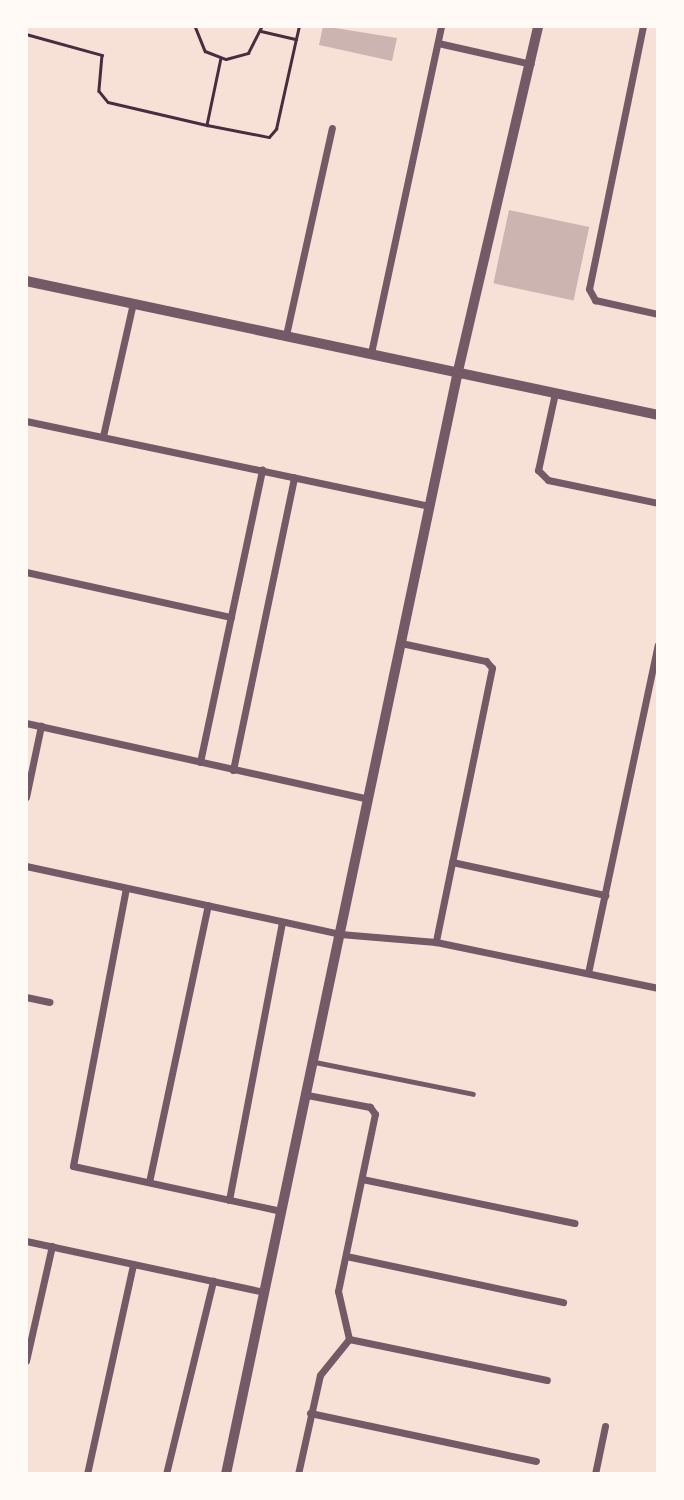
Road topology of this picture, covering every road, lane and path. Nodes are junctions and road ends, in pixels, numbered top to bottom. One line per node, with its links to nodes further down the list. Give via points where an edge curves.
1 (195, 26): 10 (path, via 205,51)
2 (299, 26): 8 (path)
3 (441, 26): 9 (street)
4 (538, 26): 11 (street)
5 (643, 26): 16 (street, via 589,289 595,300)
6 (262, 29): 8 (path); 10 (path, via 248,53)
7 (26, 34): 12 (path, via 102,55 99,90 108,102)
8 (296, 39): 12 (path, via 274,134 263,138)
9 (438, 43): 11 (street); 18 (street)
10 (221, 58): 12 (path)
11 (531, 64): 19 (street)
12 (207, 125)
13 (332, 128): 17 (street)
14 (26, 281): 15 (street)
15 (133, 303): 17 (street); 23 (street)
16 (658, 314)
17 (286, 335): 18 (street)
18 (371, 353): 19 (street)
19 (458, 372): 20 (street); 27 (street)
20 (555, 393): 21 (street); 26 (street, via 538,470 548,480)
21 (658, 415)
22 (26, 421): 23 (street)
23 (103, 436): 24 (street)
24 (262, 470): 25 (street); 29 (street)
25 (294, 477): 27 (street); 37 (street)
26 (658, 503)
27 (430, 506): 30 (street)
28 (26, 572): 29 (street)
29 (231, 617): 36 (street)
30 (401, 643): 39 (street); 40 (street, via 486,661 492,668)
31 (658, 645): 32 (street)
32 (646, 698): 33 (street); 43 (street)
33 (658, 701)
34 (26, 723): 35 (street)
35 (41, 726): 36 (street); 38 (street)
36 (200, 762): 37 (street)
37 (233, 770): 39 (street)
38 (26, 797)
39 (368, 799): 46 (street)
40 (452, 862): 43 (street); 47 (street)
41 (26, 866): 42 (street)
42 (126, 888): 44 (street); 56 (street, via 73,1166)
43 (604, 895): 48 (street)
44 (208, 905): 45 (street); 56 (street)
45 (282, 922): 46 (street); 57 (street)
46 (340, 934): 47 (street); 52 (street)
47 (436, 942): 48 (street)
48 (588, 973): 49 (street)
49 (658, 988)
50 (26, 997): 51 (street)
51 (49, 1002)
52 (314, 1062): 53 (lane); 54 (street)
53 (473, 1094)
54 (307, 1095): 55 (street, via 370,1107 375,1114); 58 (street)
55 (362, 1179): 59 (street); 62 (street)
56 (149, 1182): 57 (street)
57 (229, 1199): 58 (street)
58 (281, 1211): 65 (street)
59 (575, 1223)
60 (26, 1241): 61 (street)
61 (52, 1246): 63 (street); 68 (street)
62 (346, 1256): 66 (street); 67 (street, via 338,1291)
63 (133, 1264): 64 (street); 73 (street)
64 (213, 1281): 65 (street); 74 (street)
65 (264, 1292): 75 (street)
66 (564, 1302)
67 (349, 1339): 69 (street); 70 (street, via 320,1375)
68 (26, 1361)
69 (547, 1380)
70 (310, 1413): 72 (street); 76 (street)
71 (605, 1426): 77 (street)
72 (536, 1461)
73 (87, 1474)
74 (166, 1474)
75 (226, 1474)
76 (298, 1474)
77 (595, 1474)

